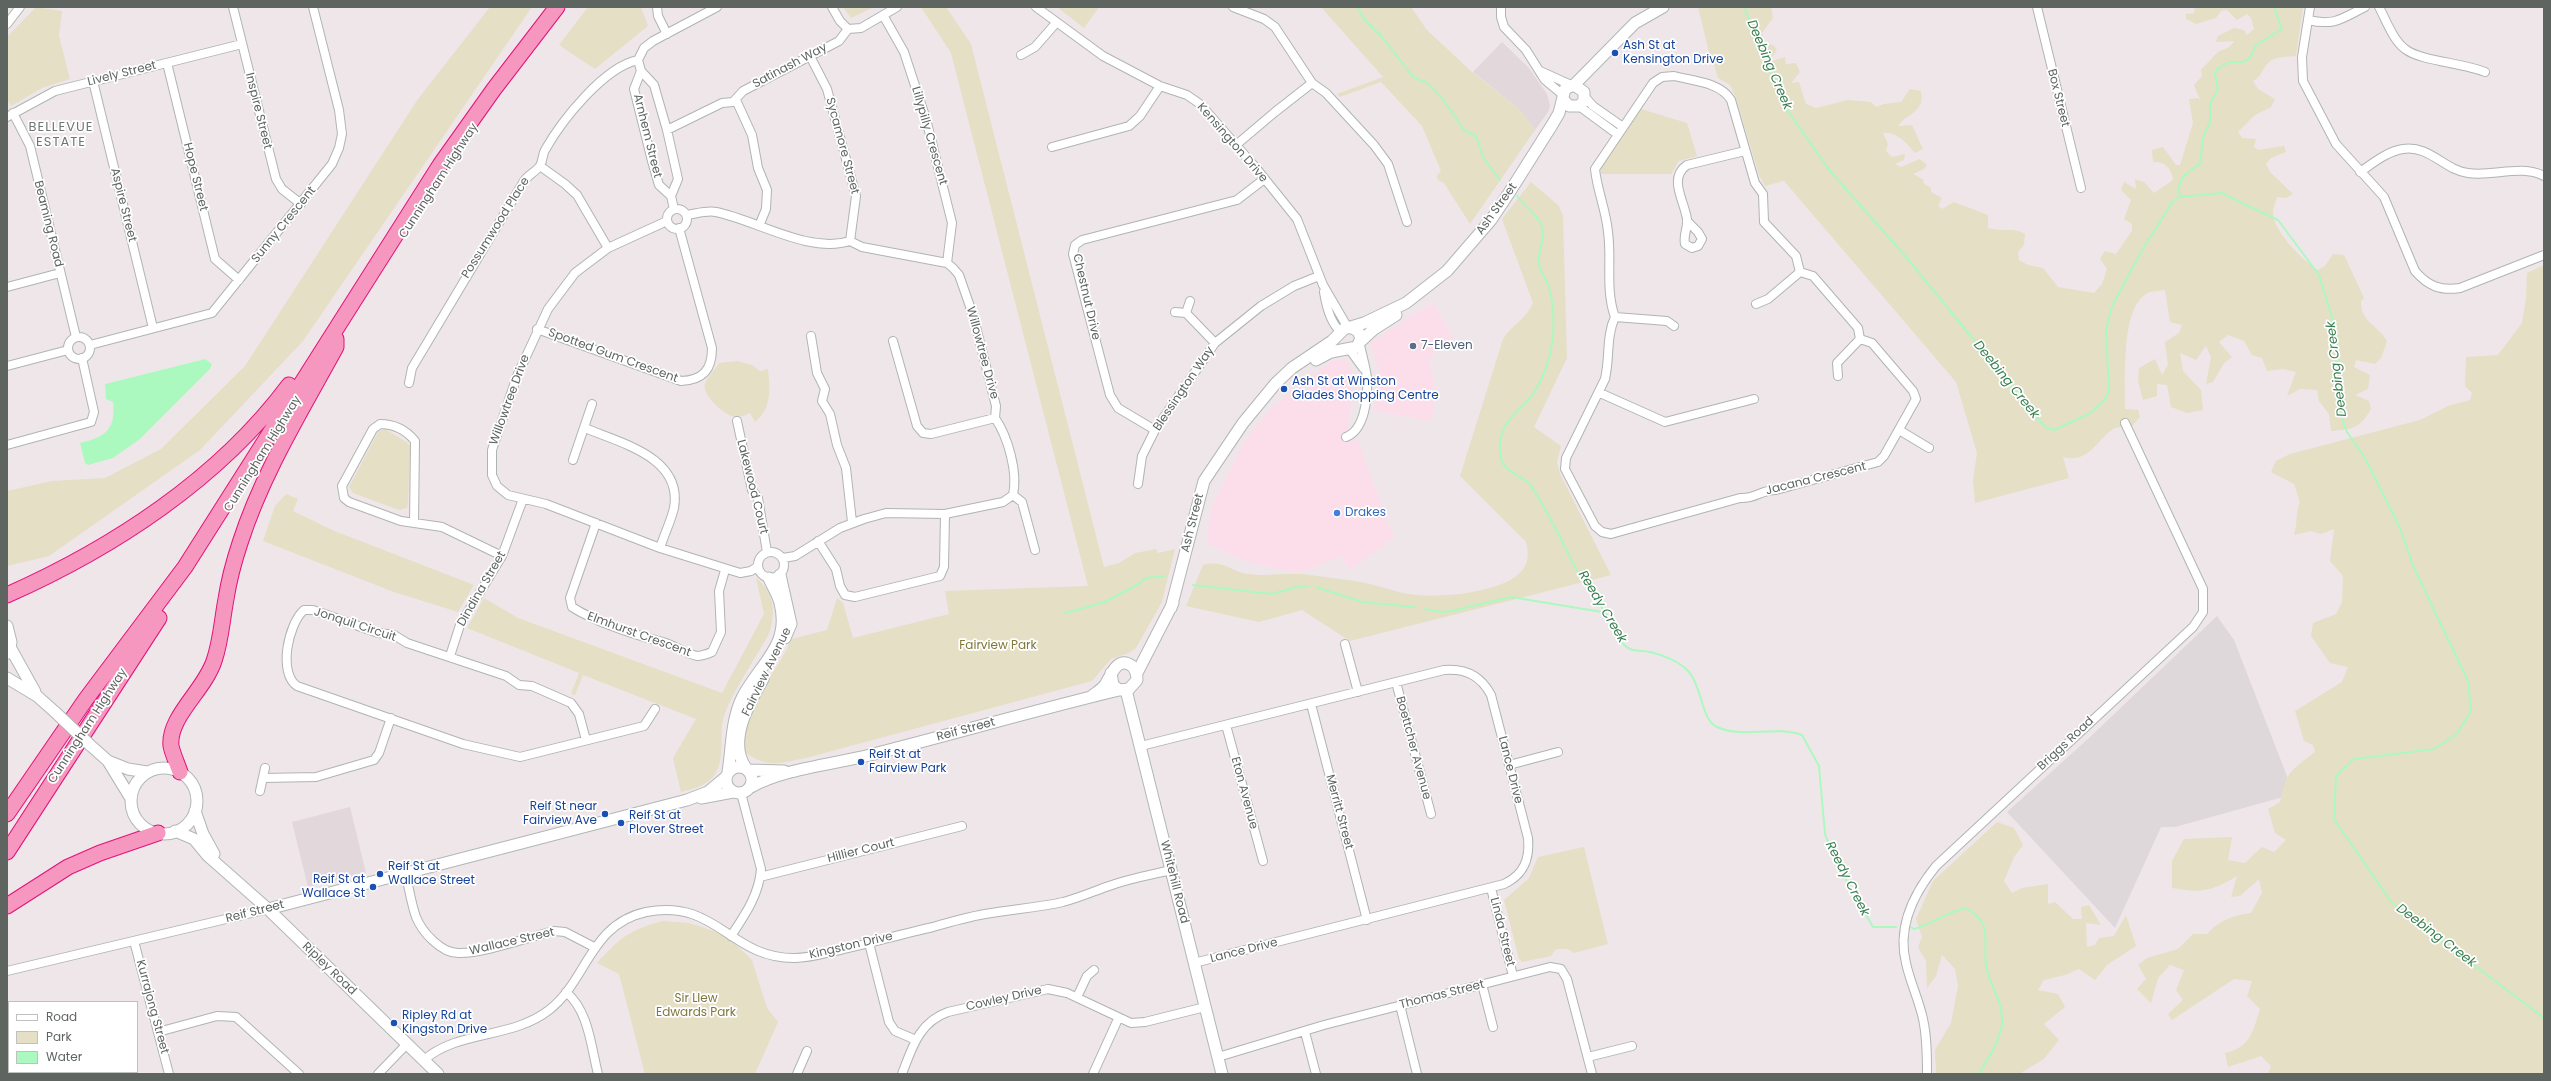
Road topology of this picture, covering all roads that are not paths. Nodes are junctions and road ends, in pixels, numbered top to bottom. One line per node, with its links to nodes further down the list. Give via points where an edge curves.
1 (20, 7): 20 (street)
2 (233, 7): 23 (street, Inspire Street)
3 (313, 7): 54 (street, Sunny Crescent, via 339,110 342,134 337,155)
4 (557, 7): 25 (highway, Cunningham Highway)
5 (657, 7): 22 (street, via 658,16)
6 (717, 7): 22 (street)
7 (832, 7): 21 (street)
8 (897, 7): 17 (street)
9 (1036, 7): 19 (street, Kensington Drive)
10 (1233, 7): 34 (street, via 1264,19 1276,27)
11 (1501, 7): 31 (street, via 1500,17 1504,27 1526,50)
12 (1663, 7): 27 (main road, Ash Street, via 1635,23)
13 (2036, 7): 52 (street, Box Street)
14 (2310, 7): 18 (street)
15 (2365, 7): 18 (street, via 2338,21 2326,24)
16 (2379, 7): 32 (street, via 2406,50 2416,55 2471,66)
17 (883, 15): 21 (street, via 861,28); 65 (street, Lillypilly Crescent, via 904,52 926,120 952,223)
18 (2308, 20): 49 (street, via 2302,57 2304,81 2336,144)
19 (1056, 23): 24 (street, via 1035,47); 36 (street, Kensington Drive, via 1103,56)
20 (7, 24)
21 (848, 29): 26 (street, Satinash Way, via 839,41)
22 (667, 34): 28 (street, via 644,48)
23 (242, 44): 29 (street, Lively Street); 54 (street, Inspire Street, via 276,179 282,189)
24 (1021, 55)
25 (521, 56): 72 (highway, Cunningham Highway, via 467,126); 84 (highway, Cunningham Highway)
26 (810, 56): 38 (street, Satinash Way, via 743,91); 62 (street, Sycamore Street, via 827,89 856,196)
27 (1600, 58): 35 (main road, Ash Street); 39 (main road, Ash Street)
28 (638, 60): 30 (street, Arnhem Street); 48 (street, Possumwood Place, via 626,62 590,93 564,122 544,151)
29 (167, 63): 33 (street, Lively Street); 70 (street, Hope Street, via 215,259)
30 (641, 71): 42 (street, Arnhem Street, via 654,85); 53 (street, Arnhem Street, via 634,88 652,161 659,185)
31 (1540, 71): 35 (street); 37 (street, via 1545,80)
32 (2485, 72)
33 (93, 81): 40 (street, Lively Street, via 55,91); 79 (street, Aspire Street)
34 (1312, 84): 45 (street); 59 (street, via 1326,93 1388,164)
35 (1572, 85): 37 (main road, Ash Street, via 1565,89); 39 (main road)
36 (1160, 86): 45 (street, Kensington Drive, via 1188,95 1200,104); 46 (street, via 1140,116 1129,126)
37 (1563, 97): 39 (main road, via 1569,106); 44 (main road, Ash Street, via 1559,113)
38 (736, 100): 42 (street, Satinash Way, via 722,103); 60 (street, via 752,135 758,168 767,190 766,209)
39 (1580, 100): 41 (street); 43 (street); 44 (main road, Ash Street)
40 (10, 115): 68 (street, Beaming Road, via 30,146)
41 (1623, 127): 43 (street); 47 (street, via 1653,83 1662,77 1674,76 1726,91 1731,100)
42 (667, 130): 53 (street, Arnhem Street, via 678,179)
43 (1617, 134): 77 (street, via 1595,169 1608,233 1610,304)
44 (1541, 143): 66 (main road, Ash Street, via 1491,220)
45 (1236, 145): 51 (street, Kensington Drive)
46 (1052, 148)
47 (1745, 150): 57 (street, via 1687,165 1680,170 1676,179); 67 (street, via 1755,183 1764,194 1764,222 1796,256)
48 (540, 166): 63 (street, via 577,195); 94 (street, Possumwood Place, via 524,181 412,368)
49 (2360, 172): 50 (street, via 2393,151 2416,148 2467,173 2483,175 2523,171); 64 (street, via 2384,197 2415,271 2434,288 2460,288)
50 (2544, 176)
51 (1263, 180): 69 (street, Kensington Drive, via 1276,190 1297,219); 103 (street, Chestnut Drive, via 1237,200 1082,240 1075,245 1074,254 1110,395 1118,408)
52 (2081, 188)
53 (672, 196): 55 (street, Arnhem Street)
54 (301, 204): 70 (street, Sunny Crescent)
55 (674, 209): 56 (street); 58 (street, via 668,214)
56 (686, 215): 60 (street, via 714,212); 61 (street, via 686,222)
57 (1687, 221)
58 (667, 222): 61 (street, via 672,227); 63 (street, Willowtree Drive)
59 (1407, 222)
60 (759, 226): 62 (street, via 791,237 838,244)
61 (679, 228): 80 (street, Spotted Gum Crescent, via 712,348 712,361 704,373 694,381 681,381)
62 (850, 240): 65 (street, via 862,247)
63 (608, 248): 80 (street, Willowtree Drive, via 574,273)
64 (2544, 255)
65 (947, 263): 99 (street, Willowtree Drive, via 959,275 973,315 996,406)
66 (1447, 271): 81 (main road, Ash Street, via 1406,303); 89 (main road, Ash Street, via 1437,286 1419,301 1374,329)
67 (1800, 272): 74 (street, via 1768,299); 85 (street, via 1813,276 1858,328)
68 (60, 273): 71 (street); 83 (street, Beaming Road)
69 (1318, 276): 81 (street, Kensington Drive, via 1335,326); 87 (street, Blessington Way, via 1294,286 1261,306)
70 (239, 280): 79 (street, Sunny Crescent, via 212,313)
71 (7, 286)
72 (353, 300): 126 (highway, via 274,405 210,469 126,530 58,570); 163 (highway, Cunningham Highway, via 185,567 86,699)
73 (1190, 301): 76 (street)
74 (1756, 304)
75 (1176, 312): 76 (street)
76 (1186, 313): 87 (street)
77 (1615, 317): 78 (street, via 1667,321); 95 (street, Jacana Crescent, via 1609,328 1608,366)
78 (1674, 326)
79 (153, 328): 88 (street, Sunny Crescent)
80 (537, 329): 111 (street, Willowtree Drive, via 516,376 492,450 491,462 492,475 497,486 508,495)
81 (1345, 330): 89 (main road, via 1360,334); 89 (main road, via 1339,342); 97 (main road, Ash Street, via 1292,368)
82 (811, 336): 114 (street, via 817,373 825,389 822,401 830,414 837,445 846,468)
83 (76, 337): 88 (street, via 86,339); 90 (street, via 69,344)
84 (336, 339): 154 (highway, via 336,347 267,476 246,525 232,569 213,666 201,688 177,718 172,732 172,751); 168 (highway, Cunningham Highway, via 188,574)
85 (1860, 339): 93 (street, via 1837,364); 104 (street, Jacana Crescent, via 1872,343 1913,391 1916,399)
86 (893, 341): 99 (street, via 917,426 923,433 931,434)
87 (1215, 343): 103 (street, Blessington Way)
88 (90, 345): 91 (street, via 88,355)
89 (1354, 346): 97 (main road, Ash Street, via 1330,352 1312,361); 105 (street, via 1365,370 1366,389 1362,422 1357,431)
90 (68, 350): 91 (street, via 75,358); 92 (street)
91 (82, 358): 106 (street, via 94,412 91,422)
92 (7, 366)
93 (1838, 376)
94 (409, 383)
95 (1600, 393): 96 (street, via 1665,422); 104 (street, Jacana Crescent, via 1566,458 1565,469 1595,526 1602,532 1611,534 1740,498 1752,499 1764,490 1776,490 1870,465 1884,456)
96 (1754, 399)
97 (1263, 400): 130 (main road, Ash Street, via 1228,444 1206,493 1171,608)
98 (592, 404): 102 (street)
99 (995, 418): 110 (street, Willowtree Drive, via 1002,429 1016,482)
100 (737, 421): 119 (street, Lakewood Court, via 752,490 758,498)
101 (2125, 423): 214 (street, Briggs Road, via 2203,589 2203,612 2193,627 1936,866 1922,884 1909,912 1904,940 1905,960 1926,1034)
102 (585, 428): 108 (street); 117 (street, via 647,455 660,464 668,474 674,488 674,507)
103 (1155, 430): 109 (street, Blessington Way, via 1142,456)
104 (1899, 430): 107 (street)
105 (1346, 437)
106 (7, 445)
107 (1929, 448)
108 (573, 460)
109 (1138, 484)
110 (1013, 495): 112 (street, via 1003,502); 118 (street, via 1022,502)
111 (523, 499): 115 (street, Willowtree Drive, via 546,504); 120 (street, Dindina Street)
112 (945, 514): 114 (street, via 886,513); 116 (street, via 944,567 940,576 855,597 845,595 836,569)
113 (414, 522): 113 (street, via 401,521 349,502 342,492 342,486 370,435 380,424 394,426 409,433 415,441); 120 (street, via 442,527)
114 (852, 522): 116 (street)
115 (596, 523): 117 (street, Willowtree Drive); 123 (street, Elmhurst Crescent, via 570,598 572,607 581,613 638,633 650,640 663,642 697,656 712,652 721,632 720,590)
116 (818, 541): 121 (street, via 795,556)
117 (660, 548): 123 (street, Willowtree Drive)
118 (1034, 550)
119 (767, 552): 121 (street, via 773,552); 122 (street, via 760,558)
120 (502, 556): 131 (street, Dindina Street, via 460,625)
121 (782, 558): 124 (street, via 784,567)
122 (758, 566): 123 (street, Willowtree Drive, via 746,572); 125 (street, via 762,574)
123 (725, 570)
124 (780, 575): 125 (street); 151 (main road, Fairview Avenue, via 791,624 784,642 746,711 738,746 740,760)
125 (769, 578): 155 (main road, Fairview Avenue, via 780,601 783,630 779,643 736,713)
126 (7, 595)
127 (7, 626): 129 (main road)
128 (1345, 644): 138 (street)
129 (9, 652): 139 (main road)
130 (1144, 654): 132 (main road); 133 (main road, Ash Street)
131 (450, 656): 143 (street, Jonquil Circuit, via 407,643 394,635 378,633 313,610 304,610 297,616 288,643 287,674 291,682); 145 (street, Jonquil Circuit, via 571,703 579,714)
132 (1125, 664): 133 (main road, via 1132,666); 134 (main road, via 1115,667)
133 (1136, 673): 137 (main road, via 1135,684)
134 (1111, 674): 137 (main road, via 1113,685); 140 (main road, Reif Street, via 1105,685)
135 (7, 678): 139 (main road)
136 (1396, 682): 138 (street, Lance Drive); 149 (street, Lance Drive, via 1444,670 1465,671 1482,680 1491,695); 164 (street, Boettcher Avenue)
137 (1122, 690): 140 (main road, Reif Street); 146 (main road, Whitehill Road)
138 (1358, 692): 141 (street, Lance Drive)
139 (37, 696): 148 (main road, bridge)
140 (1091, 697): 152 (main road, Reif Street, via 882,752)
141 (1311, 704): 144 (street, Lance Drive); 177 (street, Merritt Street)
142 (655, 709): 145 (street, via 649,722 644,726)
143 (391, 718): 145 (street, Jonquil Circuit, via 463,744 520,757); 156 (street, via 380,753 374,760 316,777)
144 (1226, 725): 146 (street, Lance Drive); 169 (street, Eton Avenue)
145 (586, 740)
146 (1141, 746): 171 (main road, Whitehill Road)
147 (1558, 752): 149 (street)
148 (108, 761): 153 (main road, via 128,769); 160 (main road)
149 (1509, 765): 174 (street, Lance Drive, via 1528,838 1528,857 1525,866 1513,880)
150 (266, 768): 156 (street)
151 (747, 769): 152 (main road, Reif Street); 155 (main road, via 736,767); 157 (main road, via 753,778)
152 (794, 771): 157 (main road, Reif Street, via 761,781)
153 (147, 772): 154 (main road, via 163,767); 160 (main road, via 135,782)
154 (180, 772): 162 (main road, via 189,779 195,789)
155 (727, 775): 159 (main road, via 727,786); 161 (main road, Reif Street, via 708,792)
156 (263, 778): 158 (street)
157 (751, 787): 159 (main road)
158 (260, 791)
159 (737, 792): 161 (main road, Reif Street); 173 (street, via 761,869)
160 (130, 797): 167 (main road, via 132,812 137,821 148,830)
161 (687, 800): 172 (main road, Reif Street, via 475,857)
162 (195, 811): 166 (main road, via 188,824); 170 (main road, Ripley Road, via 203,834)
163 (7, 814)
164 (1431, 814)
165 (962, 826): 173 (street, Hillier Court)
166 (175, 832): 167 (main road); 170 (main road, Ripley Road, via 194,839 208,856)
167 (158, 833): 175 (highway, via 68,867)
168 (7, 852)
169 (1263, 861)
170 (220, 865): 176 (main road, Ripley Road)
171 (1171, 870): 180 (street, Kingston Drive, via 1127,880 1066,901 984,914); 182 (main road, Whitehill Road)
172 (405, 872): 176 (main road, Reif Street); 181 (street, Wallace Street, via 416,918 427,934 444,948 457,954 554,930 565,932)
173 (760, 877): 178 (street, via 752,904)
174 (1491, 888): 177 (street, Lance Drive); 185 (street, Linda Street)
175 (7, 906)
176 (268, 909): 179 (street, Reif Street); 196 (main road, Ripley Road)
177 (1367, 920): 182 (street, Lance Drive)
178 (731, 936): 180 (street, Kingston Drive, via 757,951 784,958 812,956); 181 (street, Kingston Drive, via 718,925 695,914 663,910 630,918 614,927)
179 (134, 941): 184 (street, Reif Street); 193 (street, Kurrajong Street)
180 (869, 943): 195 (street, via 889,1022 895,1031)
181 (594, 948): 187 (street, Kingston Drive)
182 (1194, 963): 190 (main road, Whitehill Road)
183 (1094, 970): 188 (street, via 1087,976)
184 (7, 971)
185 (1514, 976): 186 (street, Thomas Street); 200 (street, Thomas Street, via 1563,966)
186 (1482, 984): 189 (street, Thomas Street); 192 (street)
187 (566, 992): 201 (street, Kingston Drive, via 558,1003 532,1021 513,1029 442,1047); 206 (street, via 577,1002 582,1014)
188 (1077, 997): 191 (street, Cowley Drive); 195 (street, Cowley Drive, via 1048,989 948,1012 927,1023)
189 (1400, 1006): 194 (street, Thomas Street); 212 (street)
190 (1205, 1007): 191 (street, Cowley Drive, via 1145,1022 1131,1023); 199 (main road, Whitehill Road)
191 (1118, 1019): 209 (street)
192 (1493, 1027)
193 (158, 1032): 202 (street, Kurrajong Street); 203 (street, via 217,1016 236,1016)
194 (1305, 1032): 199 (street, Thomas Street); 211 (street)
195 (916, 1040): 208 (street, Cowley Drive)
196 (407, 1044): 201 (main road, Ripley Road); 204 (street)
197 (1632, 1046): 200 (street)
198 (807, 1051): 207 (street)
199 (1218, 1057): 210 (main road, Whitehill Road)
200 (1588, 1057): 213 (street, Thomas Street)
201 (424, 1060): 205 (main road, Ripley Road)
202 (169, 1074)
203 (299, 1074)
204 (378, 1074)
205 (438, 1074)
206 (598, 1074)
207 (797, 1074)
208 (902, 1074)
209 (1093, 1074)
210 (1222, 1074)
211 (1316, 1074)
212 (1418, 1074)
213 (1592, 1074)
214 (1927, 1074)

